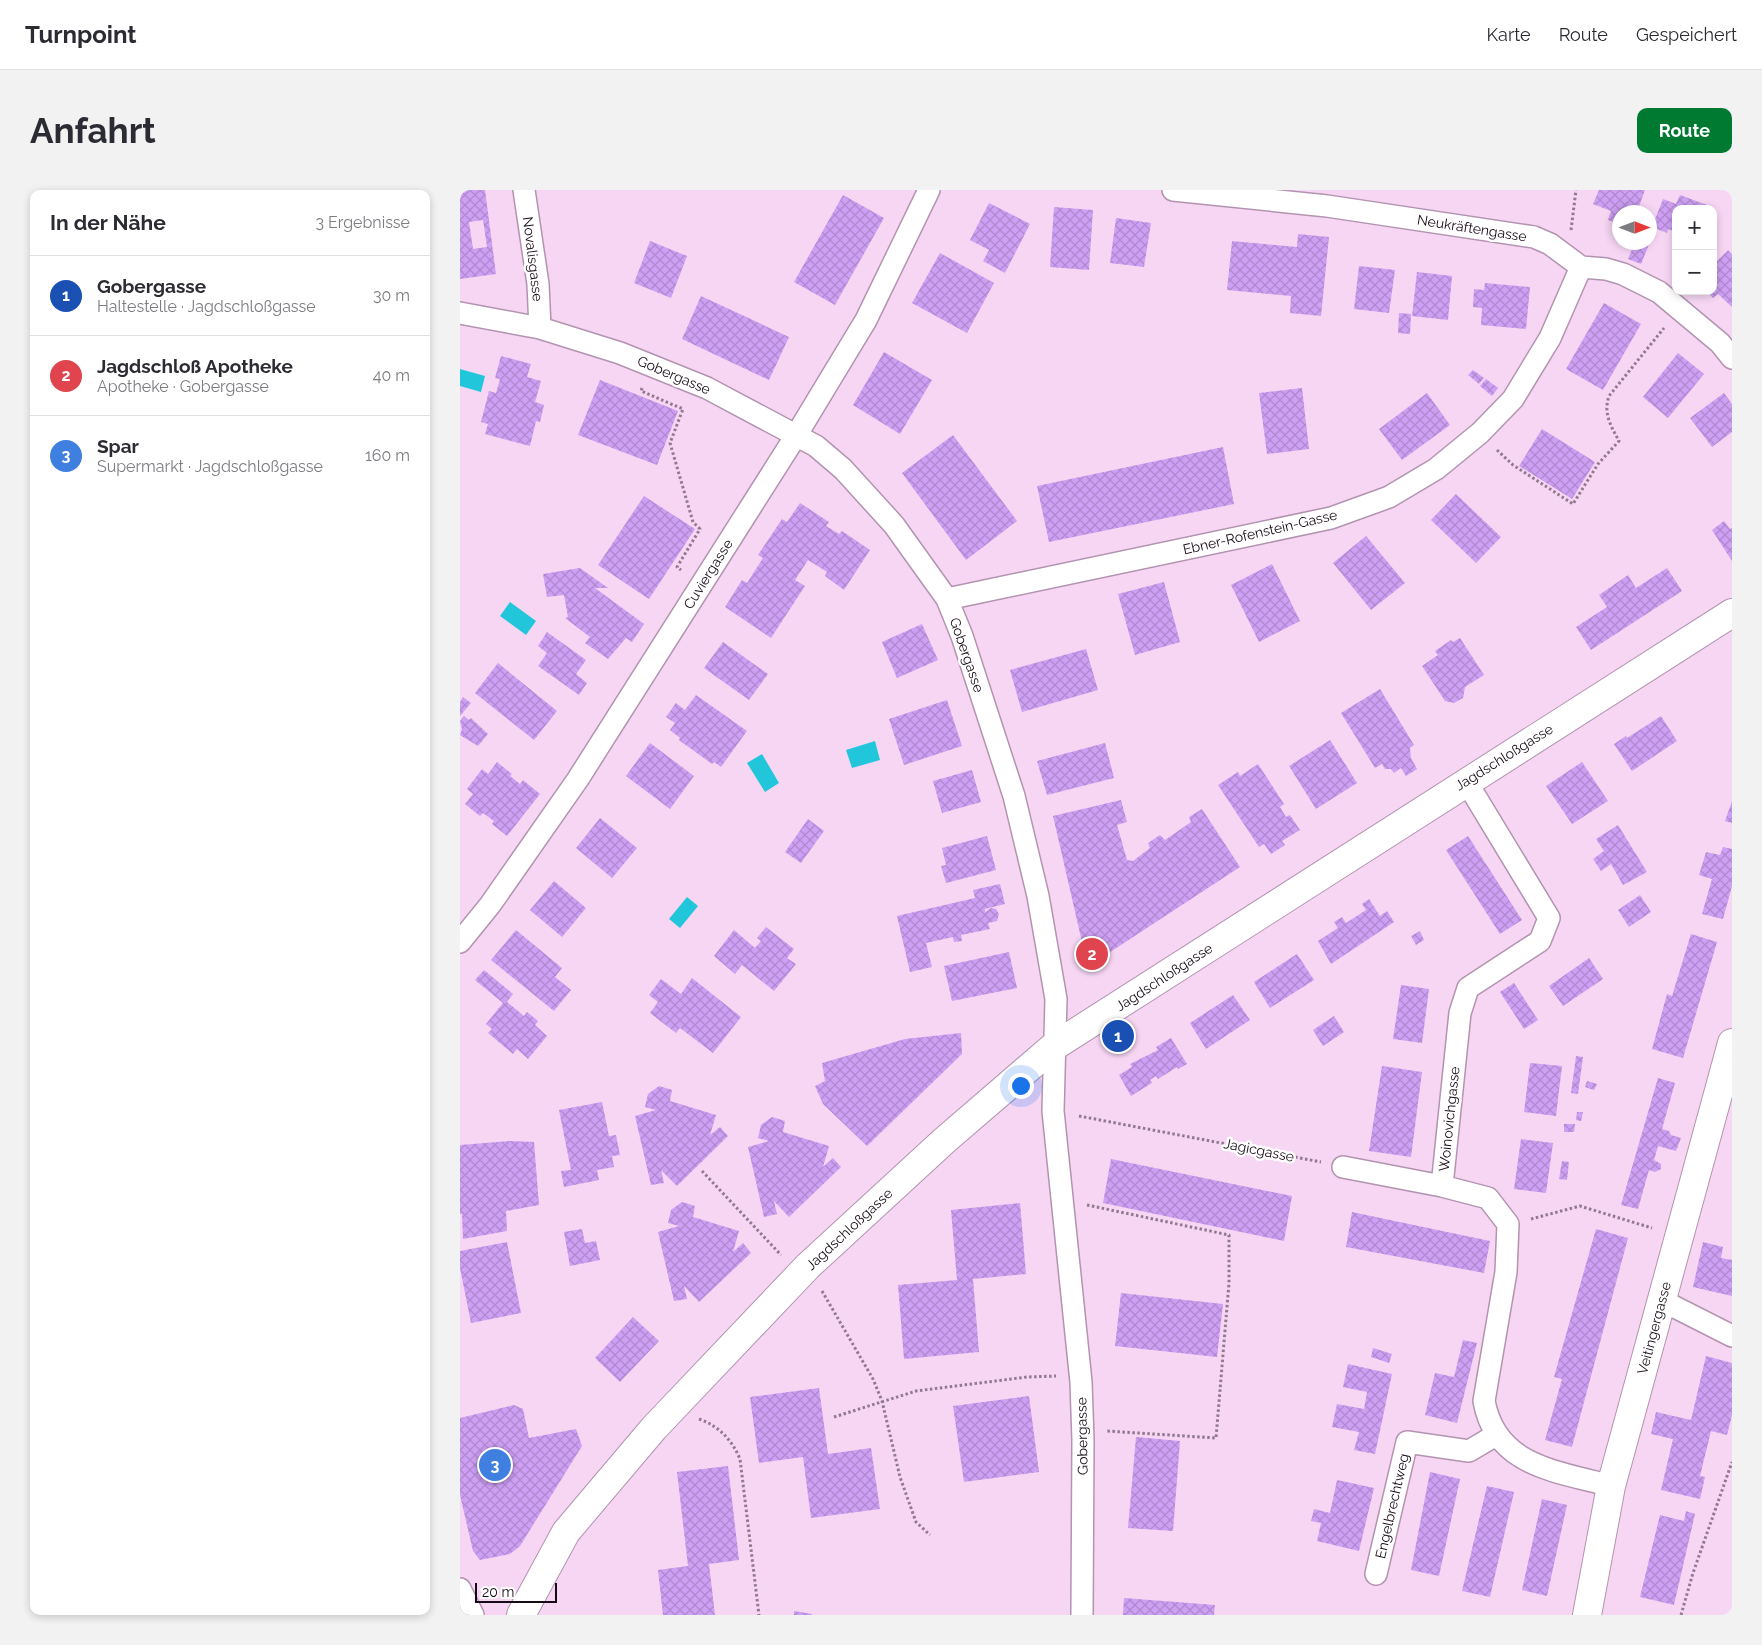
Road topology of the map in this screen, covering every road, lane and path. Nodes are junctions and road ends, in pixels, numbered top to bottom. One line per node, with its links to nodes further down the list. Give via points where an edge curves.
1 (524, 190): 8 (street, Novalisgasse, via 538,284)
2 (929, 190): 11 (street, Cuviergasse, via 866,320)
3 (1173, 190): 5 (street, Neukräftengasse, via 1327,206 1516,234 1550,244)
4 (1576, 190): 5 (path)
5 (1574, 263): 9 (street, via 1623,274 1659,292 1720,343); 14 (street, Ebner-Rofenstein-Gasse, via 1550,338 1512,399 1473,439 1436,469 1389,497 1330,518)
6 (460, 313): 8 (street, Gobergasse)
7 (1667, 325): 12 (path, via 1609,396 1607,417 1619,442 1598,464 1573,504 1512,465)
8 (540, 328): 11 (street, Gobergasse, via 620,353 707,388)
9 (1732, 358)
10 (644, 385): 13 (path, via 641,391 682,410 670,443 693,522 700,529 676,567)
11 (796, 434): 14 (street, Gobergasse, via 816,446 869,495 906,540); 17 (street, Cuviergasse, via 578,779 490,905)
12 (1494, 447)
13 (682, 572)
14 (947, 599): 19 (street, Gobergasse, via 1014,796 1034,878 1056,999)
15 (1732, 613): 16 (street, Jagdschloßgasse)
16 (1466, 781): 19 (street, Jagdschloßgasse); 23 (street, Woinovichgasse, via 1549,918 1540,941 1468,988 1460,1014)
17 (460, 942)
18 (1732, 1043): 28 (street, Veitingergasse)
19 (1053, 1047): 27 (street, Jagdschloßgasse); 44 (street, Gobergasse, via 1053,1111 1080,1374)
20 (1076, 1116): 21 (path, Jagicgasse)
21 (1343, 1166): 23 (street)
22 (702, 1172): 27 (path)
23 (1442, 1186): 25 (street, Woinovichgasse, via 1488,1198)
24 (1087, 1205): 34 (path, via 1228,1235 1229,1283 1216,1438)
25 (1508, 1224): 26 (path, via 1580,1206); 35 (street, via 1506,1272 1484,1401 1487,1419)
26 (1660, 1231)
27 (796, 1262): 31 (path, via 873,1379); 42 (street, Jagdschloßgasse, via 575,1520)
28 (1661, 1300): 29 (street); 37 (street, Veitingergasse)
29 (1732, 1336)
30 (1059, 1376): 31 (path, via 944,1387)
31 (882, 1401): 32 (path); 38 (path, via 900,1477 916,1522)
32 (834, 1417)
33 (696, 1418): 43 (path, via 727,1437 740,1459)
34 (1104, 1431)
35 (1496, 1436): 37 (street, via 1531,1464); 39 (street, Engelbrechtweg, via 1469,1450 1407,1442)
36 (1732, 1462): 46 (path)
37 (1611, 1486): 45 (street, Veitingergasse)
38 (930, 1535)
39 (1376, 1574)
40 (460, 1589): 41 (street)
41 (473, 1615)
42 (521, 1615)
43 (759, 1615)
44 (1082, 1615)
45 (1587, 1615)
46 (1681, 1615)

